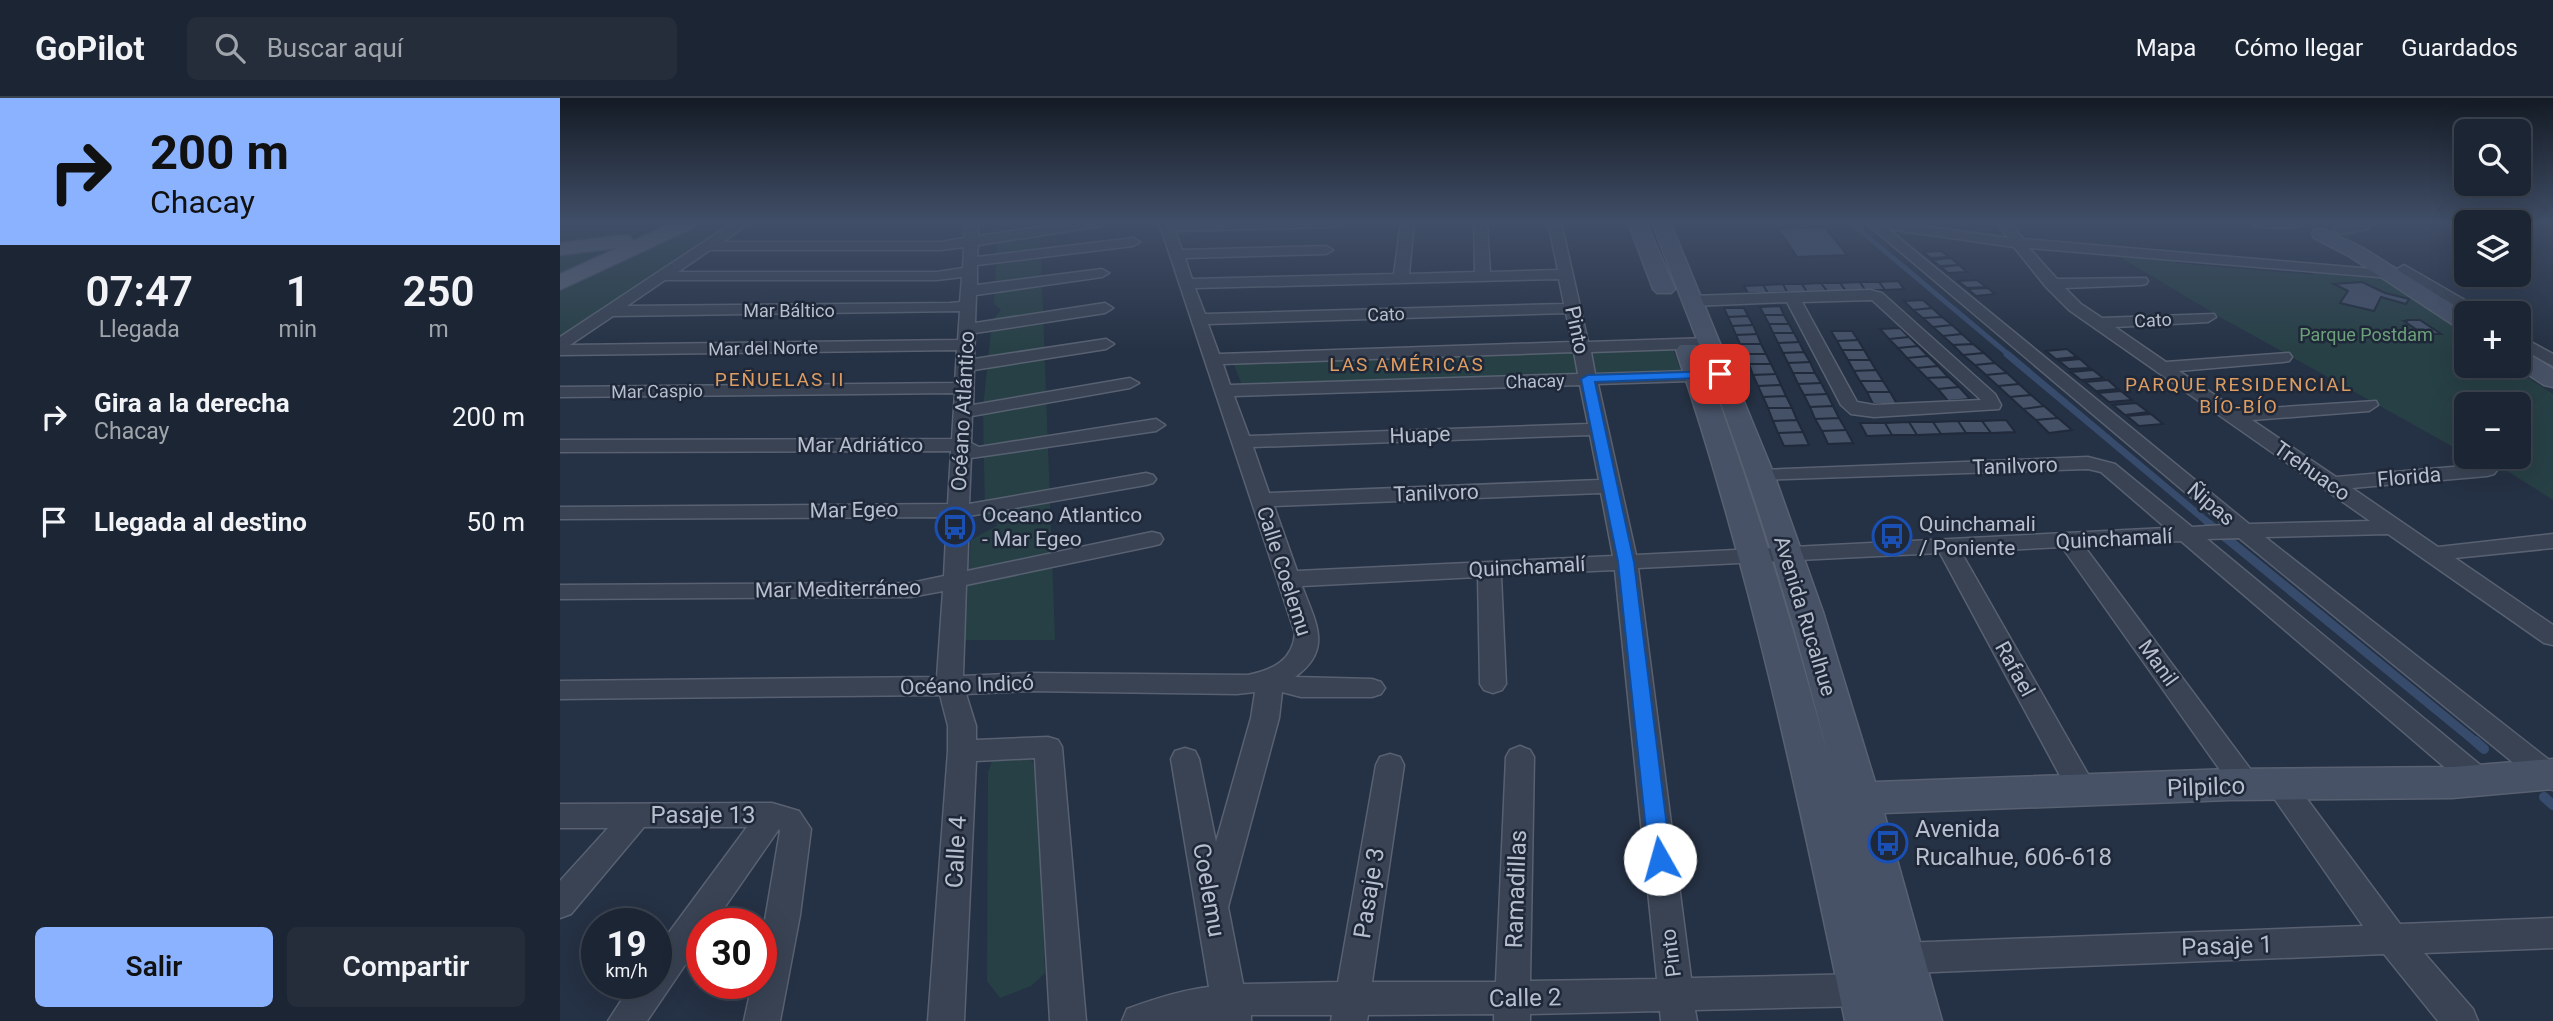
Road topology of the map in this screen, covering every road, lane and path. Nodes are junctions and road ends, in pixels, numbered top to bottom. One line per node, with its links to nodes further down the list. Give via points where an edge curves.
1 (599, 265): 27 (main road)
2 (678, 265): 22 (street)
3 (960, 265): 21 (street)
4 (970, 265): 21 (street, Océano Atlántico)
5 (995, 265): 21 (street)
6 (1019, 265): 21 (street)
7 (1180, 265): 28 (street, Calle Coelemu)
8 (1323, 265): 25 (street)
9 (1402, 265): 24 (street)
10 (1482, 265): 23 (street)
11 (1564, 265): 20 (street, Pinto)
12 (1658, 265): 44 (street, Avenida Rucalhue)
13 (1678, 265): 30 (street, Avenida Rucalhue)
14 (1923, 265): 79 (street, Ñipas)
15 (2035, 265): 29 (street, Trehuaco)
16 (2319, 265): 18 (street)
17 (2387, 265): 18 (street)
18 (2397, 271): 31 (street); 37 (street)
19 (1101, 273): 21 (street, Mar Báltico)
20 (1566, 274): 23 (street); 34 (street, Pinto)
21 (970, 275): 22 (street); 36 (street, Mar Báltico, via 950,308); 41 (street, Océano Atlántico)
22 (662, 276): 36 (street)
23 (1483, 276): 24 (street)
24 (1401, 278): 25 (street)
25 (1319, 281): 28 (street)
26 (2141, 281): 29 (street)
27 (560, 283)
28 (1187, 284): 39 (street, Calle Coelemu)
29 (2051, 284): 40 (street, Trehuaco)
30 (1692, 301): 32 (street); 44 (street, Avenida Rucalhue)
31 (2454, 301)
32 (1796, 305): 35 (street); 35 (street, via 1850,405 1858,410 1992,405)
33 (1105, 308): 41 (street, Mar del Norte)
34 (1573, 308): 39 (street, Cato); 45 (street, Pinto)
35 (1893, 309)
36 (609, 311): 42 (street)
37 (2454, 314)
38 (2208, 317): 40 (street, Cato)
39 (1199, 319): 49 (street, Calle Coelemu)
40 (2098, 323): 53 (street, Trehuaco)
41 (967, 337): 47 (street, Mar del Norte); 51 (street, Océano Atlántico)
42 (560, 344)
43 (1106, 344): 51 (street)
44 (1697, 344): 45 (street, Chacay); 54 (street, Avenida Rucalhue)
45 (1581, 347): 49 (street, Chacay); 55 (street, Pinto)
46 (2531, 348): 50 (street)
47 (560, 350)
48 (2283, 357): 53 (street)
49 (1213, 359): 59 (street, Calle Coelemu)
50 (2553, 361)
51 (965, 366): 58 (street, Océano Atlántico)
52 (2531, 366): 56 (street)
53 (2162, 367): 63 (street, Trehuaco)
54 (1709, 375): 55 (street, Chacay); 71 (street, Avenida Rucalhue); 86 (street, Avenida Rucalhue)
55 (1588, 379): 59 (street, Chacay); 65 (street, Pinto)
56 (2553, 380)
57 (1130, 383): 62 (street)
58 (964, 388): 60 (street, Mar Caspio); 62 (street, Océano Atlántico)
59 (1224, 391): 66 (street, Calle Coelemu)
60 (560, 392)
61 (2369, 405): 63 (street)
62 (963, 412): 67 (street, Océano Atlántico)
63 (2232, 416): 73 (street, Trehuaco)
64 (1156, 425): 67 (street, Mar Adriático, via 976,453)
65 (1598, 429): 66 (street, Huape); 74 (street, Pinto)
66 (1242, 442): 75 (street, Calle Coelemu)
67 (961, 445): 68 (street, Mar Adriático); 76 (street, Océano Atlántico)
68 (560, 446)
69 (2101, 465): 71 (street, Tanilvoro); 80 (street, Ñipas)
70 (2487, 470): 73 (street, Florida)
71 (1761, 476): 86 (street, Avenida Rucalhue)
72 (1146, 479): 76 (street, Mar Egeo)
73 (2332, 484): 78 (street, Trehuaco)
74 (1610, 485): 75 (street, Tanilvoro); 87 (street, Pinto)
75 (1262, 500): 89 (street, Calle Coelemu)
76 (958, 509): 77 (street, Mar Egeo); 90 (street, Océano Atlántico)
77 (560, 513)
78 (2394, 527): 79 (street, Quinchamalí); 85 (street, Trehuaco)
79 (2239, 532): 80 (street, Quinchamalí); 102 (street, Ñipas)
80 (2196, 534): 82 (street, Quinchamalí); 103 (street, Ñipas)
81 (1152, 539): 90 (street, Mar Mediterráneo)
82 (2070, 541): 84 (street, Quinchamalí); 104 (street, Manil)
83 (2553, 541): 85 (street)
84 (1948, 548): 86 (street, Quinchamalí); 105 (street, Rafael)
85 (2432, 554): 92 (street, Trehuaco)
86 (1772, 555): 87 (street, Quinchamalí); 106 (street, Avenida Rucalhue); 117 (street, Avenida Rucalhue, via 1794,690)
87 (1626, 562): 88 (street, Quinchamalí); 118 (street, Pinto)
88 (1489, 568): 89 (street, Quinchamalí); 94 (street)
89 (1289, 579): 93 (street, Calle Coelemu, via 1308,641 1293,666)
90 (954, 583): 91 (street, Mar Mediterráneo, via 911,590); 95 (street, Océano Atlántico)
91 (560, 592)
92 (2552, 636)
93 (1270, 679): 95 (street, Océano Indicó, via 1237,685); 96 (street, Océano Indicó, via 1301,688); 111 (street, via 1267,709)
94 (1493, 684)
95 (950, 685): 97 (street, Océano Indicó); 98 (street, Calle 4, via 962,726)
96 (1372, 688)
97 (560, 690)
98 (962, 751): 124 (street, Calle 4); 125 (street, via 1048,747)
99 (1520, 757): 121 (street, Ramadillas)
100 (1185, 759): 111 (street, Coelemu)
101 (1390, 765): 120 (street, Pasaje 3)
102 (2551, 776): 103 (street, Pilpilco)
103 (2480, 781): 104 (street, Pilpilco)
104 (2263, 785): 105 (street, Pilpilco); 113 (street, Manil)
105 (2082, 790): 106 (street, Pilpilco)
106 (1859, 798): 115 (street, Avenida Rucalhue)
107 (772, 815): 109 (street, Pasaje 13); 114 (street, Pasaje 13); 123 (street, via 788,818 796,829)
108 (560, 816): 109 (street, Pasaje 13)
109 (637, 816): 110 (street)
110 (560, 904)
111 (1212, 911): 119 (street, Coelemu)
112 (2553, 933): 113 (street, Pasaje 1)
113 (2392, 939): 115 (street, Pasaje 1); 128 (street, Manil)
114 (672, 956)
115 (1901, 958): 117 (street); 127 (street, Avenida Rucalhue)
116 (641, 999): 122 (street)
117 (1866, 1006): 118 (street, Calle 2)
118 (1678, 1008): 121 (street, Calle 2)
119 (1231, 1010): 120 (street, Calle 2); 126 (street, Calle 2, via 1189,1006)
120 (1350, 1010): 121 (street, Calle 2)
121 (1512, 1010)
122 (626, 1021)
123 (762, 1021)
124 (946, 1021)
125 (1068, 1021)
126 (1140, 1021)
127 (1917, 1021)
128 (2460, 1021)

